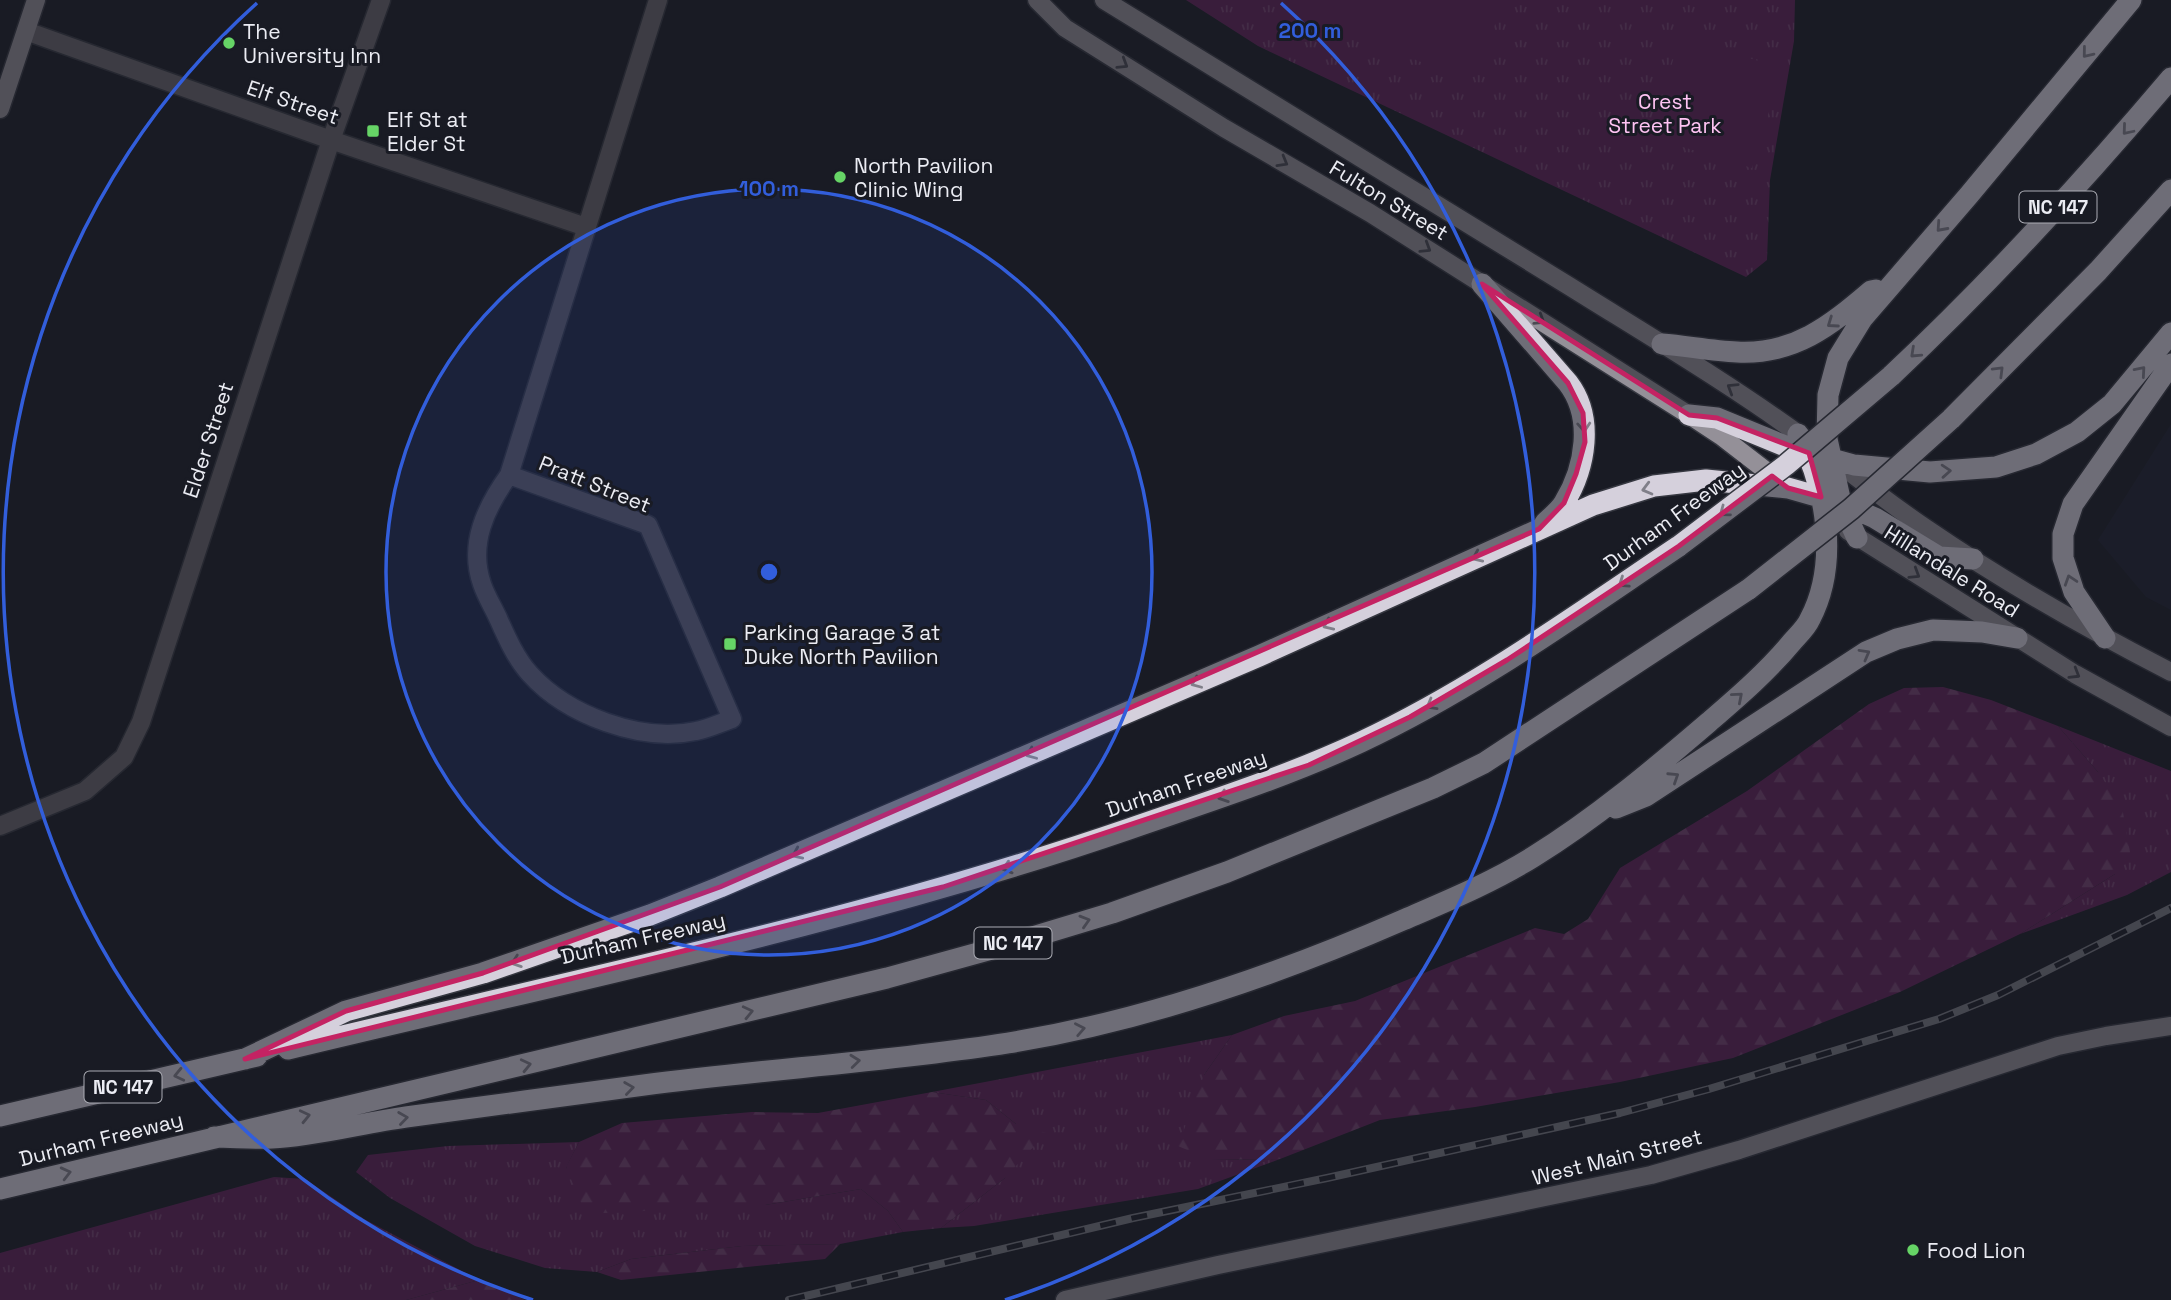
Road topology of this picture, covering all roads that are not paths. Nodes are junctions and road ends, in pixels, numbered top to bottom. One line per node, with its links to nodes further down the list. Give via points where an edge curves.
1 (36, 0): 7 (main road)
2 (381, 0): 10 (street, Elder Street)
3 (658, 0): 12 (street, Pratt Street)
4 (1037, 0): 13 (main road, Fulton Street, one-way to 13, via 1077,35)
5 (1104, 0): 16 (main road, Fulton Street)
6 (2131, 0): 14 (highway, one-way to 14)
7 (26, 31): 9 (main road); 10 (street, Elf Street)
8 (2171, 78): 35 (highway, Durham Freeway / NC 147, one-way to 35, bridge, via 2040,227 1939,331 1786,465 1679,545 1507,660 1410,717 1243,790 943,887 739,941)
9 (0, 109)
10 (331, 140): 12 (street, Elf Street); 33 (street, Elder Street, via 141,722 124,757 85,791)
11 (2171, 190): 37 (highway, Durham Freeway / NC 147, one-way to 11, bridge, via 1003,947 1163,895 1371,814 1484,763 1749,589 1851,509 1951,419)
12 (586, 227): 22 (street, Pratt Street)
13 (1482, 284): 18 (main road, Fulton Street, one-way to 18); 25 (highway, one-way to 25, via 1569,383 1584,414 1585,442 1576,474 1564,503)
14 (1889, 287): 16 (highway, one-way to 16, via 1871,291 1807,339 1770,350 1737,352); 21 (highway, via 1862,319 1831,378 1826,411)
15 (2171, 333): 21 (highway, one-way to 15, via 1854,465 1930,472 1996,467 2036,454 2077,432 2112,404)
16 (1661, 344): 19 (main road, Fulton Street, one-way to 16)
17 (2171, 364): 29 (highway, one-way to 17, via 2074,592 2063,558 2063,534 2073,504)
18 (1689, 415): 20 (highway, via 1717,418); 23 (main road, Fulton Street)
19 (1793, 430): 20 (highway); 21 (main road, Hillandale Road)
20 (1809, 453): 21 (highway); 24 (highway)
21 (1830, 458): 24 (highway); 27 (main road, Hillandale Road)
22 (509, 475): 22 (street, Pratt Street, via 649,525 732,719 695,732 650,733 604,722 565,704 529,673 481,583 477,558 478,533 493,496)
23 (1787, 488): 24 (highway); 25 (highway, one-way to 25, via 1706,480 1654,486 1593,505)
24 (1829, 505): 26 (highway); 27 (highway, via 1875,518 1939,557); 32 (highway, one-way to 24, via 1769,670 1809,622 1827,567)
25 (1539, 529): 35 (highway, one-way to 35, via 1259,656 720,887 483,973 346,1011)
26 (1857, 538): 28 (main road, Hillandale Road, one-way to 28)
27 (1973, 559): 29 (main road, Hillandale Road)
28 (2017, 638): 31 (main road, Hillandale Road, one-way to 31); 32 (highway, one-way to 28, via 1646,796 1866,652 1887,643 1943,629)
29 (2105, 638): 30 (main road, Hillandale Road)
30 (2171, 672)
31 (2171, 727)
32 (1592, 819): 37 (highway, one-way to 32, via 275,1138 683,1080 934,1053 1086,1028 1142,1015 1353,942 1528,860)
33 (0, 826)
34 (2171, 1026): 39 (main road, West Main Street, via 2058,1046 1651,1175)
35 (245, 1059): 36 (highway, Durham Freeway / NC 147, one-way to 36)
36 (0, 1116)
37 (214, 1137): 38 (highway, Durham Freeway / NC 147, one-way to 37)
38 (0, 1189)
39 (1065, 1300)

